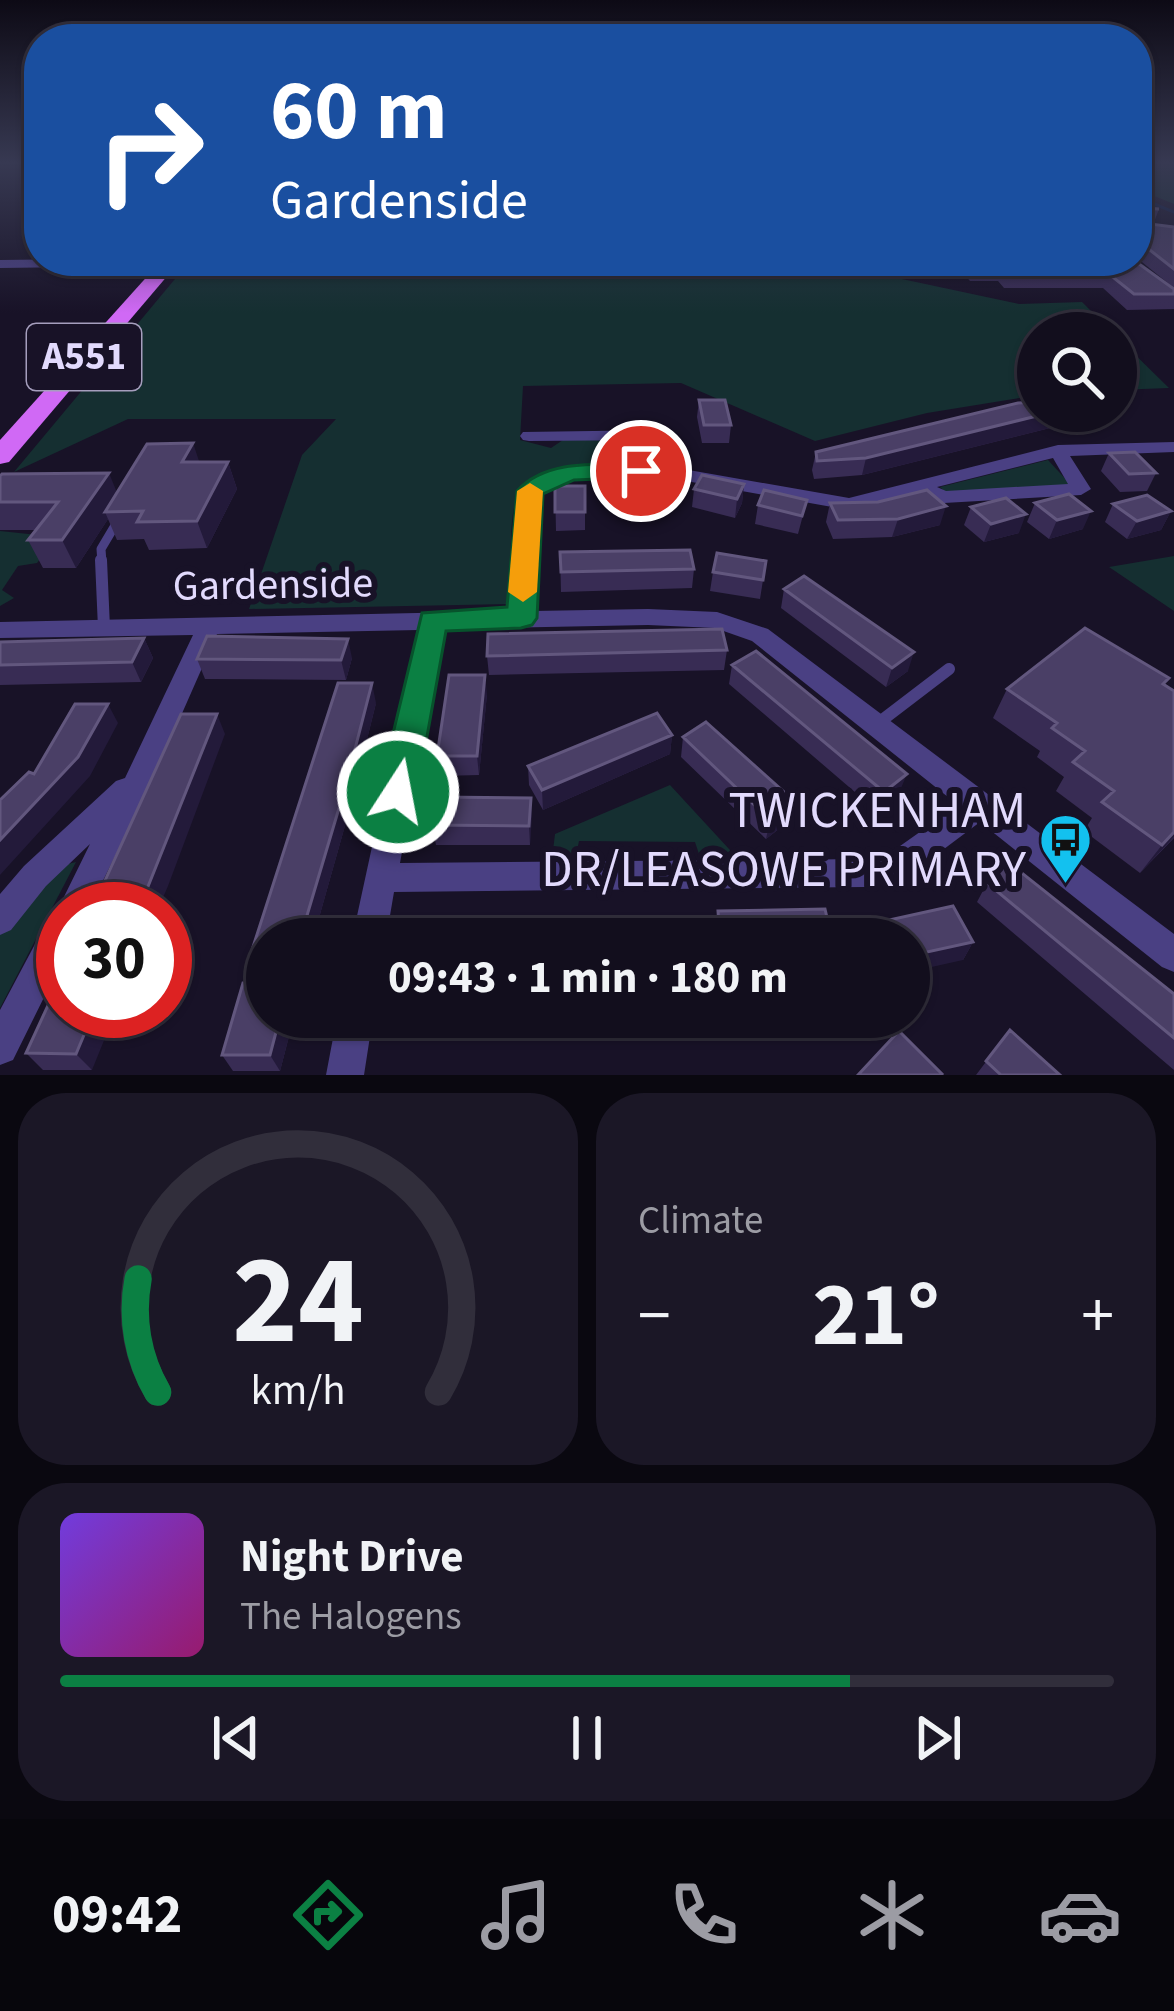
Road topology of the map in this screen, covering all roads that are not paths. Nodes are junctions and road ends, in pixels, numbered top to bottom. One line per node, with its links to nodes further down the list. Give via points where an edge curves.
1 (141, 276): 3 (main road, A551)
2 (159, 276): 7 (main road, A551)
3 (0, 430)
4 (529, 436): 8 (street, via 662,435 673,449)
5 (1174, 447): 6 (street)
6 (1058, 452): 9 (street); 9 (street, via 1081,488 944,497)
7 (0, 456)
8 (674, 471): 9 (street, via 820,502 862,501); 11 (street, via 574,473 530,491)
9 (914, 485)
10 (126, 508): 14 (lane, via 100,549)
11 (521, 618): 12 (street, Gardenside); 17 (street, Gardenside, via 717,620 760,635)
12 (433, 621): 13 (street, Gardenside); 20 (street)
13 (209, 625): 14 (street, Gardenside); 18 (street)
14 (104, 628): 15 (street, Gardenside)
15 (0, 630)
16 (950, 669): 17 (lane)
17 (877, 724): 19 (street)
18 (140, 777): 21 (street); 23 (street)
19 (980, 805): 20 (street, via 901,863 864,873); 24 (street)
20 (381, 878): 22 (street)
21 (85, 882)
22 (373, 918)
23 (0, 919)
24 (1174, 955)
25 (36, 977): 27 (street)
26 (351, 1038): 28 (street)
27 (0, 1046)
28 (345, 1075)

